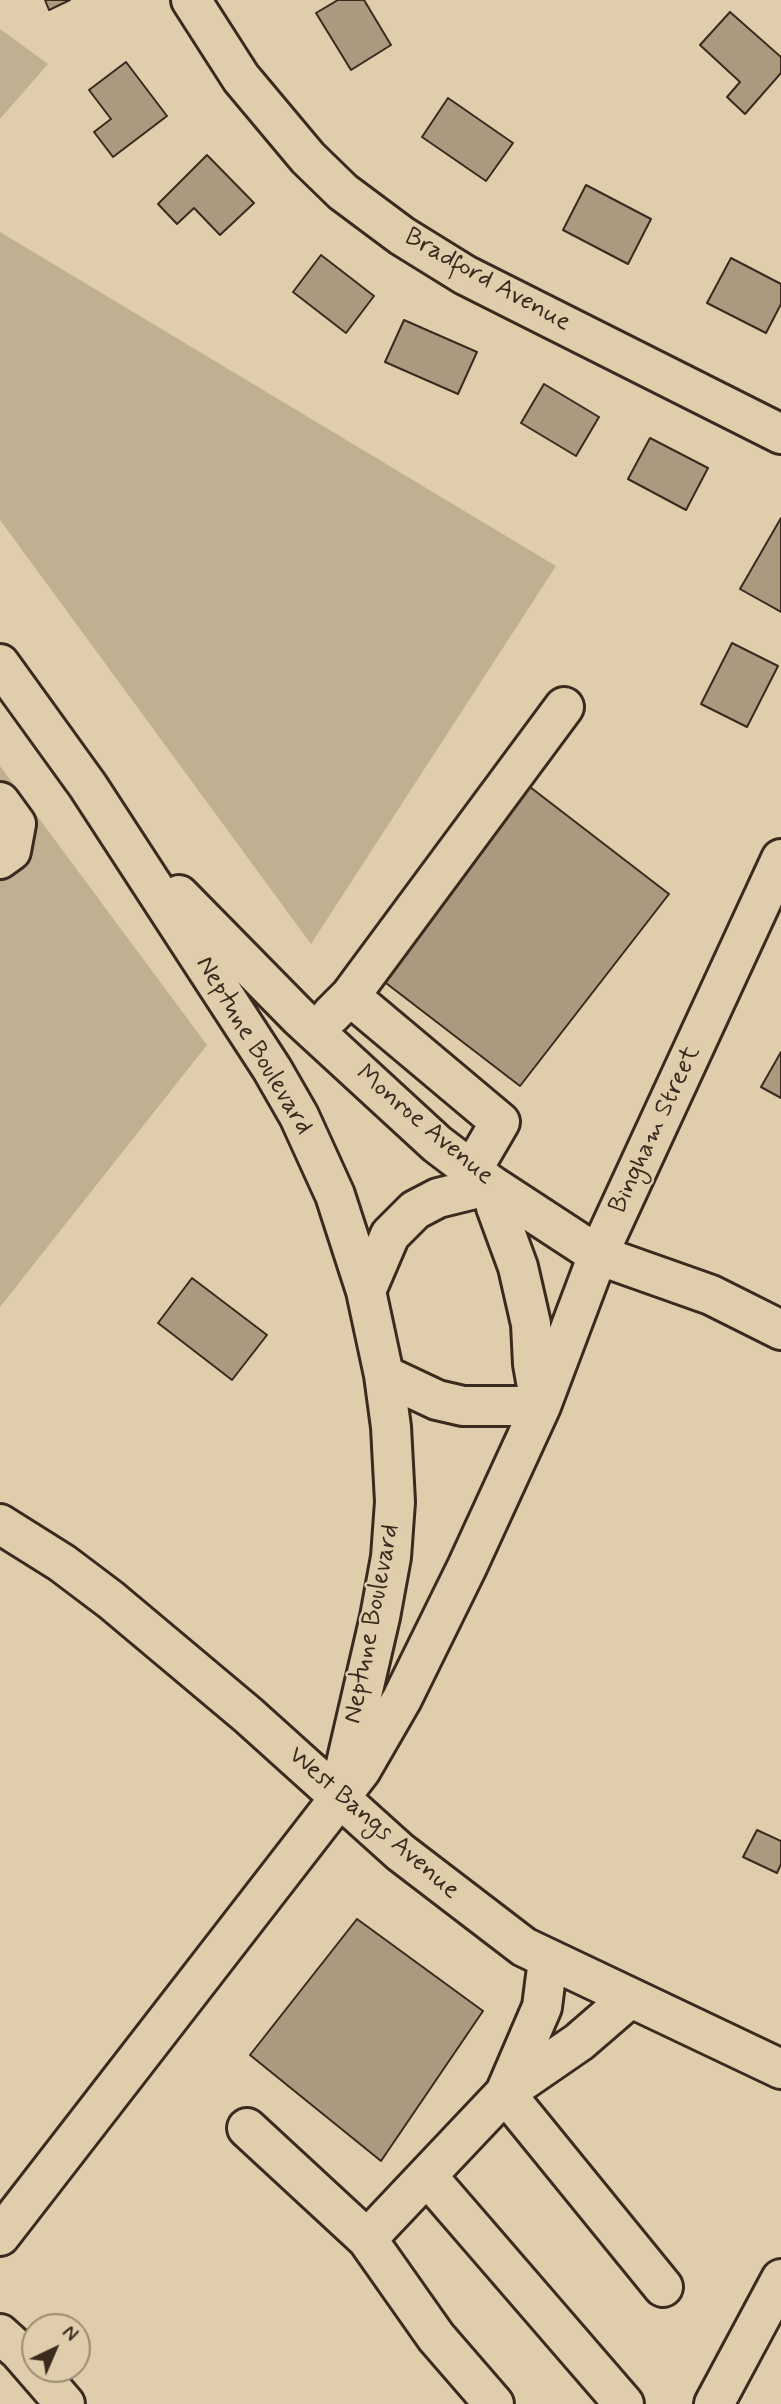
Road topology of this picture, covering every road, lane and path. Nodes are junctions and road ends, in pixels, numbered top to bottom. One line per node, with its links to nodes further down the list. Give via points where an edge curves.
1 (191, 0): 2 (street, Bradford Avenue, via 241,78 298,148 344,192 402,236 465,275)
2 (781, 434)
3 (0, 664): 6 (street, Neptune Boulevard)
4 (564, 707): 9 (street)
5 (0, 802): 7 (street, via 16,824 11,851)
6 (124, 839): 10 (street, Monroe Avenue); 13 (street, Neptune Boulevard, via 299,1116 335,1195)
7 (0, 859)
8 (778, 873): 12 (street, Bingham Street)
9 (350, 996): 10 (street); 11 (street, via 500,1122)
10 (315, 1031): 11 (street, Monroe Avenue, via 437,1144)
11 (482, 1177): 12 (street, Monroe Avenue); 13 (street, via 415,1210 390,1235); 16 (street, via 518,1267 531,1324)
12 (598, 1255): 14 (street, Monroe Avenue, via 712,1295); 16 (street, Bingham Street)
13 (366, 1291): 15 (street, Neptune Boulevard)
14 (781, 1330)
15 (384, 1375): 16 (street, via 437,1400 463,1406); 18 (street, Neptune Boulevard, via 395,1502 391,1558)
16 (541, 1406): 18 (street, Bingham Street, via 402,1699 361,1770)
17 (0, 1524): 18 (street, West Bangs Avenue, via 111,1600)
18 (338, 1797): 19 (street, West Bangs Avenue, via 478,1915); 25 (street, Neptune Boulevard)
19 (548, 1960): 20 (street, West Bangs Avenue); 22 (street, via 542,2007)
20 (629, 1998): 21 (street, West Bangs Avenue); 22 (street, via 579,2042)
21 (781, 2068)
22 (505, 2092): 24 (street); 28 (street)
23 (247, 2128): 26 (street)
24 (426, 2176): 26 (street); 32 (street)
25 (0, 2236)
26 (367, 2239): 31 (street, via 436,2337)
27 (781, 2279): 33 (street)
28 (663, 2287)
29 (0, 2334): 30 (street)
30 (65, 2404)
31 (494, 2404)
32 (624, 2404)
33 (714, 2404)

